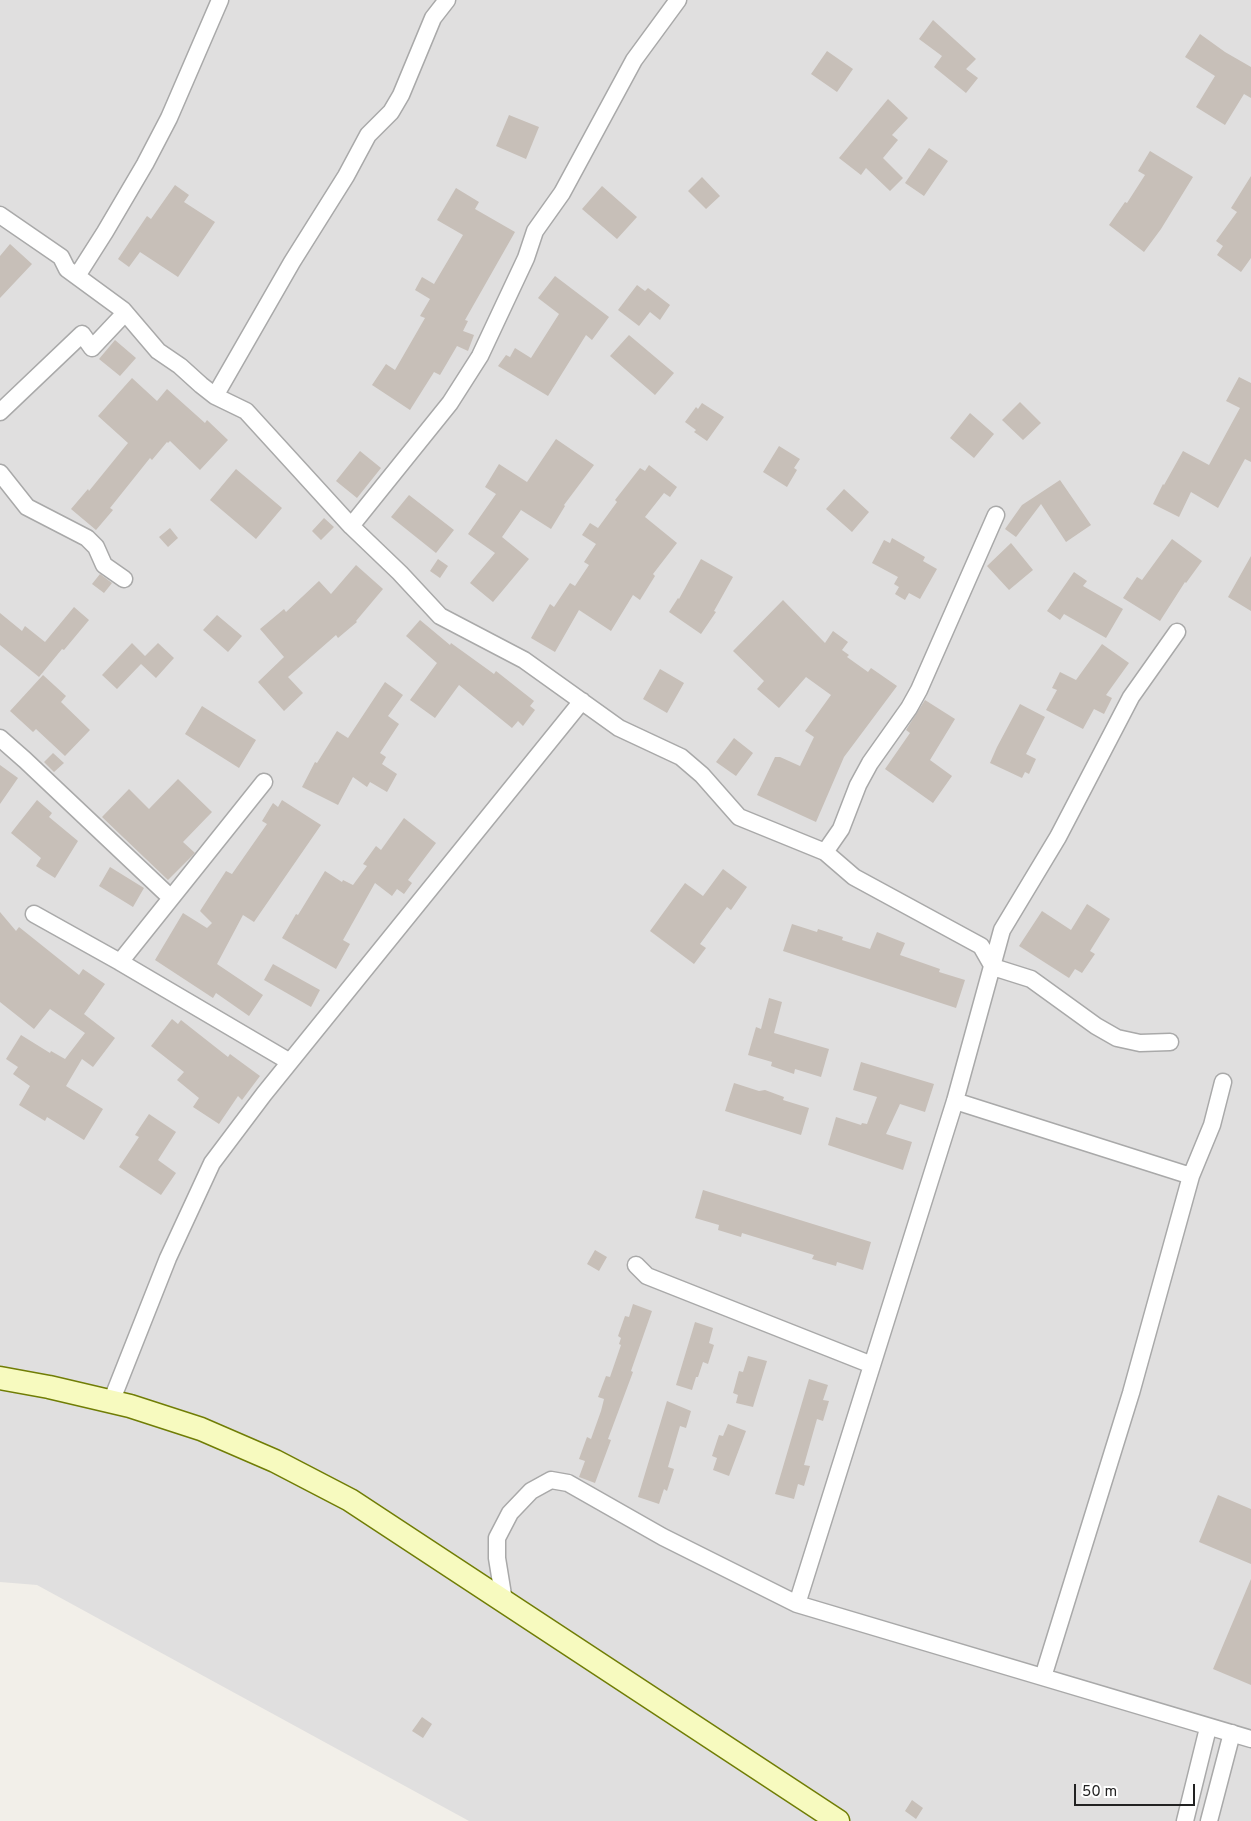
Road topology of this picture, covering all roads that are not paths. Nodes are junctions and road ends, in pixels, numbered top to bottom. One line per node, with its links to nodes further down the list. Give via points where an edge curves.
1 (220, 0): 5 (street, via 149,156)
2 (448, 0): 7 (street, via 433,18 391,112 368,135)
3 (678, 0): 11 (street, via 634,60 562,193 535,231 526,258 480,356 450,403)
4 (0, 215): 5 (street, via 61,257 67,269)
5 (76, 276): 6 (street)
6 (125, 313): 7 (street, via 158,351); 8 (street, via 92,348 82,334)
7 (215, 396): 11 (street, via 246,411)
8 (0, 412)
9 (0, 472): 12 (street, via 27,507 87,538 96,547 104,565)
10 (996, 515): 17 (street, via 910,708 870,763 841,829)
11 (351, 526): 14 (street, via 440,616 524,660)
12 (124, 579)
13 (1177, 632): 21 (street, via 1131,698 1058,837 1002,930)
14 (582, 701): 17 (street, via 619,728 681,757 702,775 739,817); 23 (street)
15 (0, 738): 18 (street)
16 (264, 782): 18 (street)
17 (825, 852): 21 (street, via 854,877 981,946)
18 (171, 898): 20 (street)
19 (34, 914): 20 (street)
20 (120, 962): 23 (street)
21 (993, 968): 22 (street, via 1031,979 1117,1038 1140,1043); 25 (street)
22 (1170, 1042)
23 (290, 1062): 30 (street, via 212,1163 168,1258)
24 (1223, 1082): 26 (street, via 1212,1125)
25 (955, 1100): 26 (street); 28 (street)
26 (1191, 1176): 33 (street, via 1131,1394)
27 (636, 1265): 28 (street, via 647,1276)
28 (872, 1365): 32 (street)
29 (0, 1378): 30 (main road)
30 (111, 1402): 31 (main road, via 201,1429 275,1461 350,1500)
31 (504, 1601): 32 (street, via 497,1538 510,1513 531,1491 551,1480 568,1484 663,1537); 37 (main road)
32 (797, 1604): 33 (street)
33 (1042, 1677): 34 (street)
34 (1208, 1728): 35 (street); 38 (street)
35 (1232, 1733): 36 (street); 39 (street)
36 (1251, 1739)
37 (838, 1821)
38 (1185, 1821)
39 (1209, 1821)

